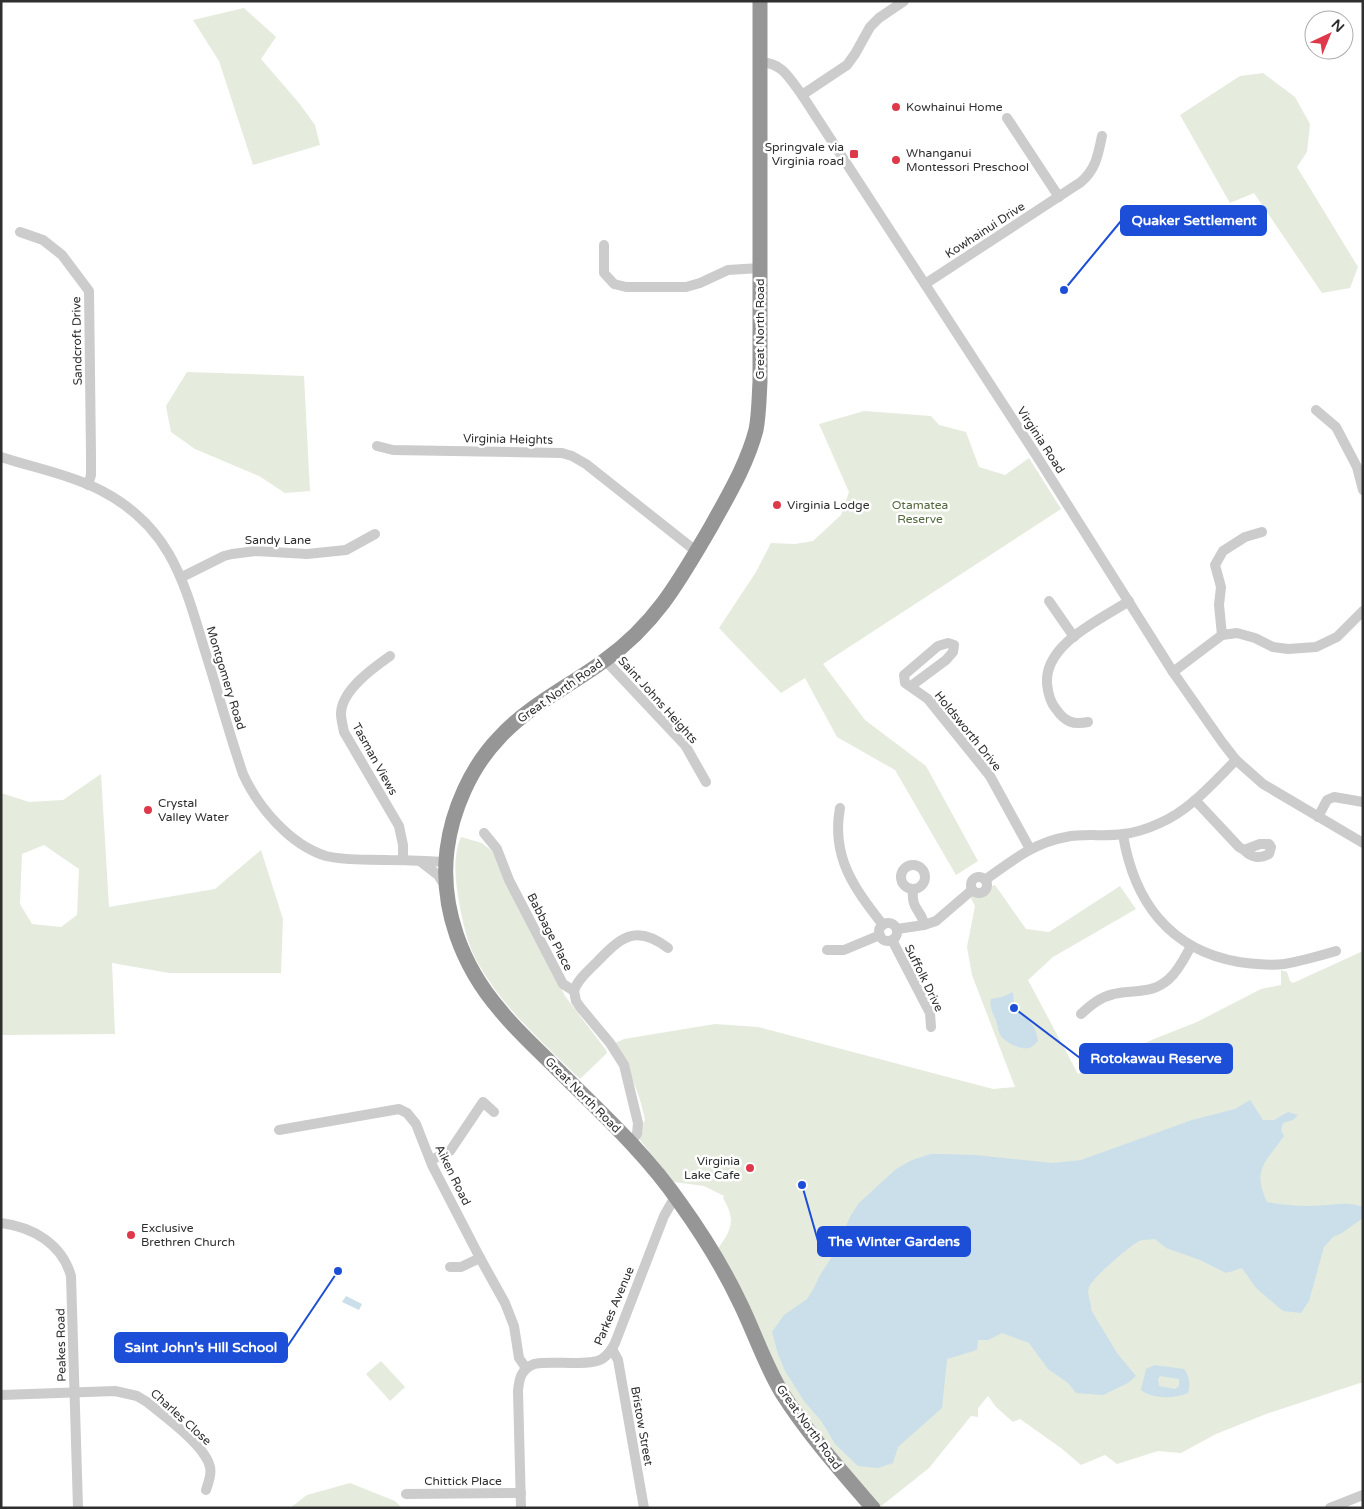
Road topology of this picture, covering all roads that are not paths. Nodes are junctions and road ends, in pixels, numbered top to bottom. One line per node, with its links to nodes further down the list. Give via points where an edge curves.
1 (760, 1): 3 (highway, Great North Road)
2 (904, 1): 4 (street, via 878,18 846,65)
3 (760, 62): 4 (street, Virginia Road, via 777,65); 10 (highway, Great North Road)
4 (802, 95): 11 (street, Virginia Road)
5 (1007, 118): 7 (street)
6 (1102, 136): 7 (street, Kowhainui Drive, via 1093,169 1081,182)
7 (1058, 197): 11 (street, Kowhainui Drive)
8 (20, 232): 15 (street, Sandcroft Drive, via 43,240 62,254 89,291 91,475)
9 (604, 245): 10 (street, via 604,272 614,284 626,287 686,287 728,270)
10 (760, 268): 19 (highway, Great North Road, via 757,426 742,470)
11 (925, 284): 22 (street, Virginia Road)
12 (1316, 410): 16 (street, via 1336,427 1356,467)
13 (377, 446): 19 (street, Virginia Heights, via 393,450 562,453 572,456)
14 (1, 457): 15 (street, Montgomery Road)
15 (88, 485): 20 (street, Montgomery Road, via 113,497 137,516 162,544)
16 (1363, 490)
17 (1262, 532): 24 (street, via 1245,537 1223,551 1215,565 1221,587)
18 (376, 534): 20 (street, Sandy Lane, via 346,550 307,554 256,551 232,554)
19 (697, 552): 27 (highway, Great North Road, via 654,617)
20 (182, 577): 42 (street, Montgomery Road, via 243,774 255,798 279,825 327,856)
21 (1048, 602): 25 (street)
22 (1129, 602): 25 (street); 28 (street, Virginia Road)
23 (1363, 611): 24 (street, via 1337,638 1316,647 1288,649 1237,634)
24 (1222, 635): 28 (street)
25 (1074, 637): 30 (street, via 1062,646 1052,662 1047,679 1048,691 1052,704 1067,720 1077,724)
26 (390, 656): 42 (street, Tasman Views, via 372,668 348,694 343,703 341,721 344,732 399,826)
27 (605, 660): 32 (street, Saint Johns Heights, via 685,745); 44 (highway, Great North Road, via 531,709 489,748 460,800 452,822)
28 (1173, 672): 31 (street, Virginia Road)
29 (915, 683): 29 (street, via 905,683 904,675 938,646 954,645 954,652 946,660); 40 (street, Holdsworth Drive, via 990,776)
30 (1088, 722)
31 (1236, 760): 33 (street); 36 (street, Virginia Road, via 1263,784)
32 (706, 782)
33 (1195, 800): 38 (street, via 1160,823); 41 (street)
34 (1363, 802): 36 (street, via 1334,797 1327,800)
35 (840, 808): 49 (street, via 837,830 845,868)
36 (1318, 817): 39 (street, Virginia Road)
37 (484, 833): 55 (street, Babbage Place, via 497,849 509,880 556,972 563,984)
38 (1123, 834): 40 (street, via 1064,837); 51 (street, via 1127,858 1144,899 1166,926)
39 (1363, 843)
40 (1030, 849): 47 (street, via 985,880 981,877 973,879 972,890 941,917)
41 (1244, 850)
42 (403, 860): 43 (street, Montgomery Road)
43 (419, 860): 44 (street, Montgomery Road); 45 (street, via 438,875)
44 (446, 862): 45 (highway, Great North Road)
45 (446, 889): 60 (highway, Great North Road, via 452,924 483,988 509,1021)
46 (913, 889): 47 (street, via 912,901)
47 (924, 925): 48 (street)
48 (897, 929): 49 (street, via 890,923); 50 (street)
49 (881, 930): 50 (street, via 885,940); 53 (street, via 844,950)
50 (892, 940): 57 (street, Suffolk Drive, via 930,1013)
51 (1191, 946): 54 (street, via 1224,959 1265,964 1312,959); 56 (street, via 1178,968 1163,984 1153,989 1101,998)
52 (668, 948): 55 (street, via 640,935 622,939 582,978)
53 (827, 950)
54 (1336, 951)
55 (574, 991): 60 (street, Babbage Place, via 580,1007 624,1065 638,1123 637,1134)
56 (1081, 1014)
57 (931, 1027)
58 (494, 1112): 61 (street, via 483,1102 450,1151)
59 (279, 1130): 61 (street, Aiken Road, via 399,1109 416,1124)
60 (630, 1142): 62 (highway, Great North Road)
61 (431, 1160): 64 (street, Aiken Road)
62 (677, 1198): 66 (street, Parkes Avenue, via 664,1216); 77 (highway, Great North Road, via 732,1287 782,1392 830,1458)
63 (1, 1223): 68 (street, Peakes Road, via 21,1227 39,1236 55,1247 66,1261 71,1276)
64 (480, 1258): 65 (street, via 461,1267); 67 (street, Aiken Road, via 510,1314 517,1352)
65 (450, 1267)
66 (612, 1349): 67 (street, Parkes Avenue, via 598,1361 538,1363); 76 (street, Bristow Street, via 618,1360)
67 (526, 1368): 71 (street, via 518,1391)
68 (74, 1392): 69 (street, Charles Close); 70 (street, Charles Close, via 121,1392 147,1402 204,1452 210,1468); 74 (street, Peakes Road)
69 (1, 1395)
70 (206, 1490)
71 (521, 1493): 72 (street, Chittick Place); 75 (street)
72 (406, 1494)
73 (1363, 1495): 78 (street)
74 (78, 1508)
75 (521, 1508)
76 (644, 1508)
77 (873, 1508)
78 (1330, 1508)

